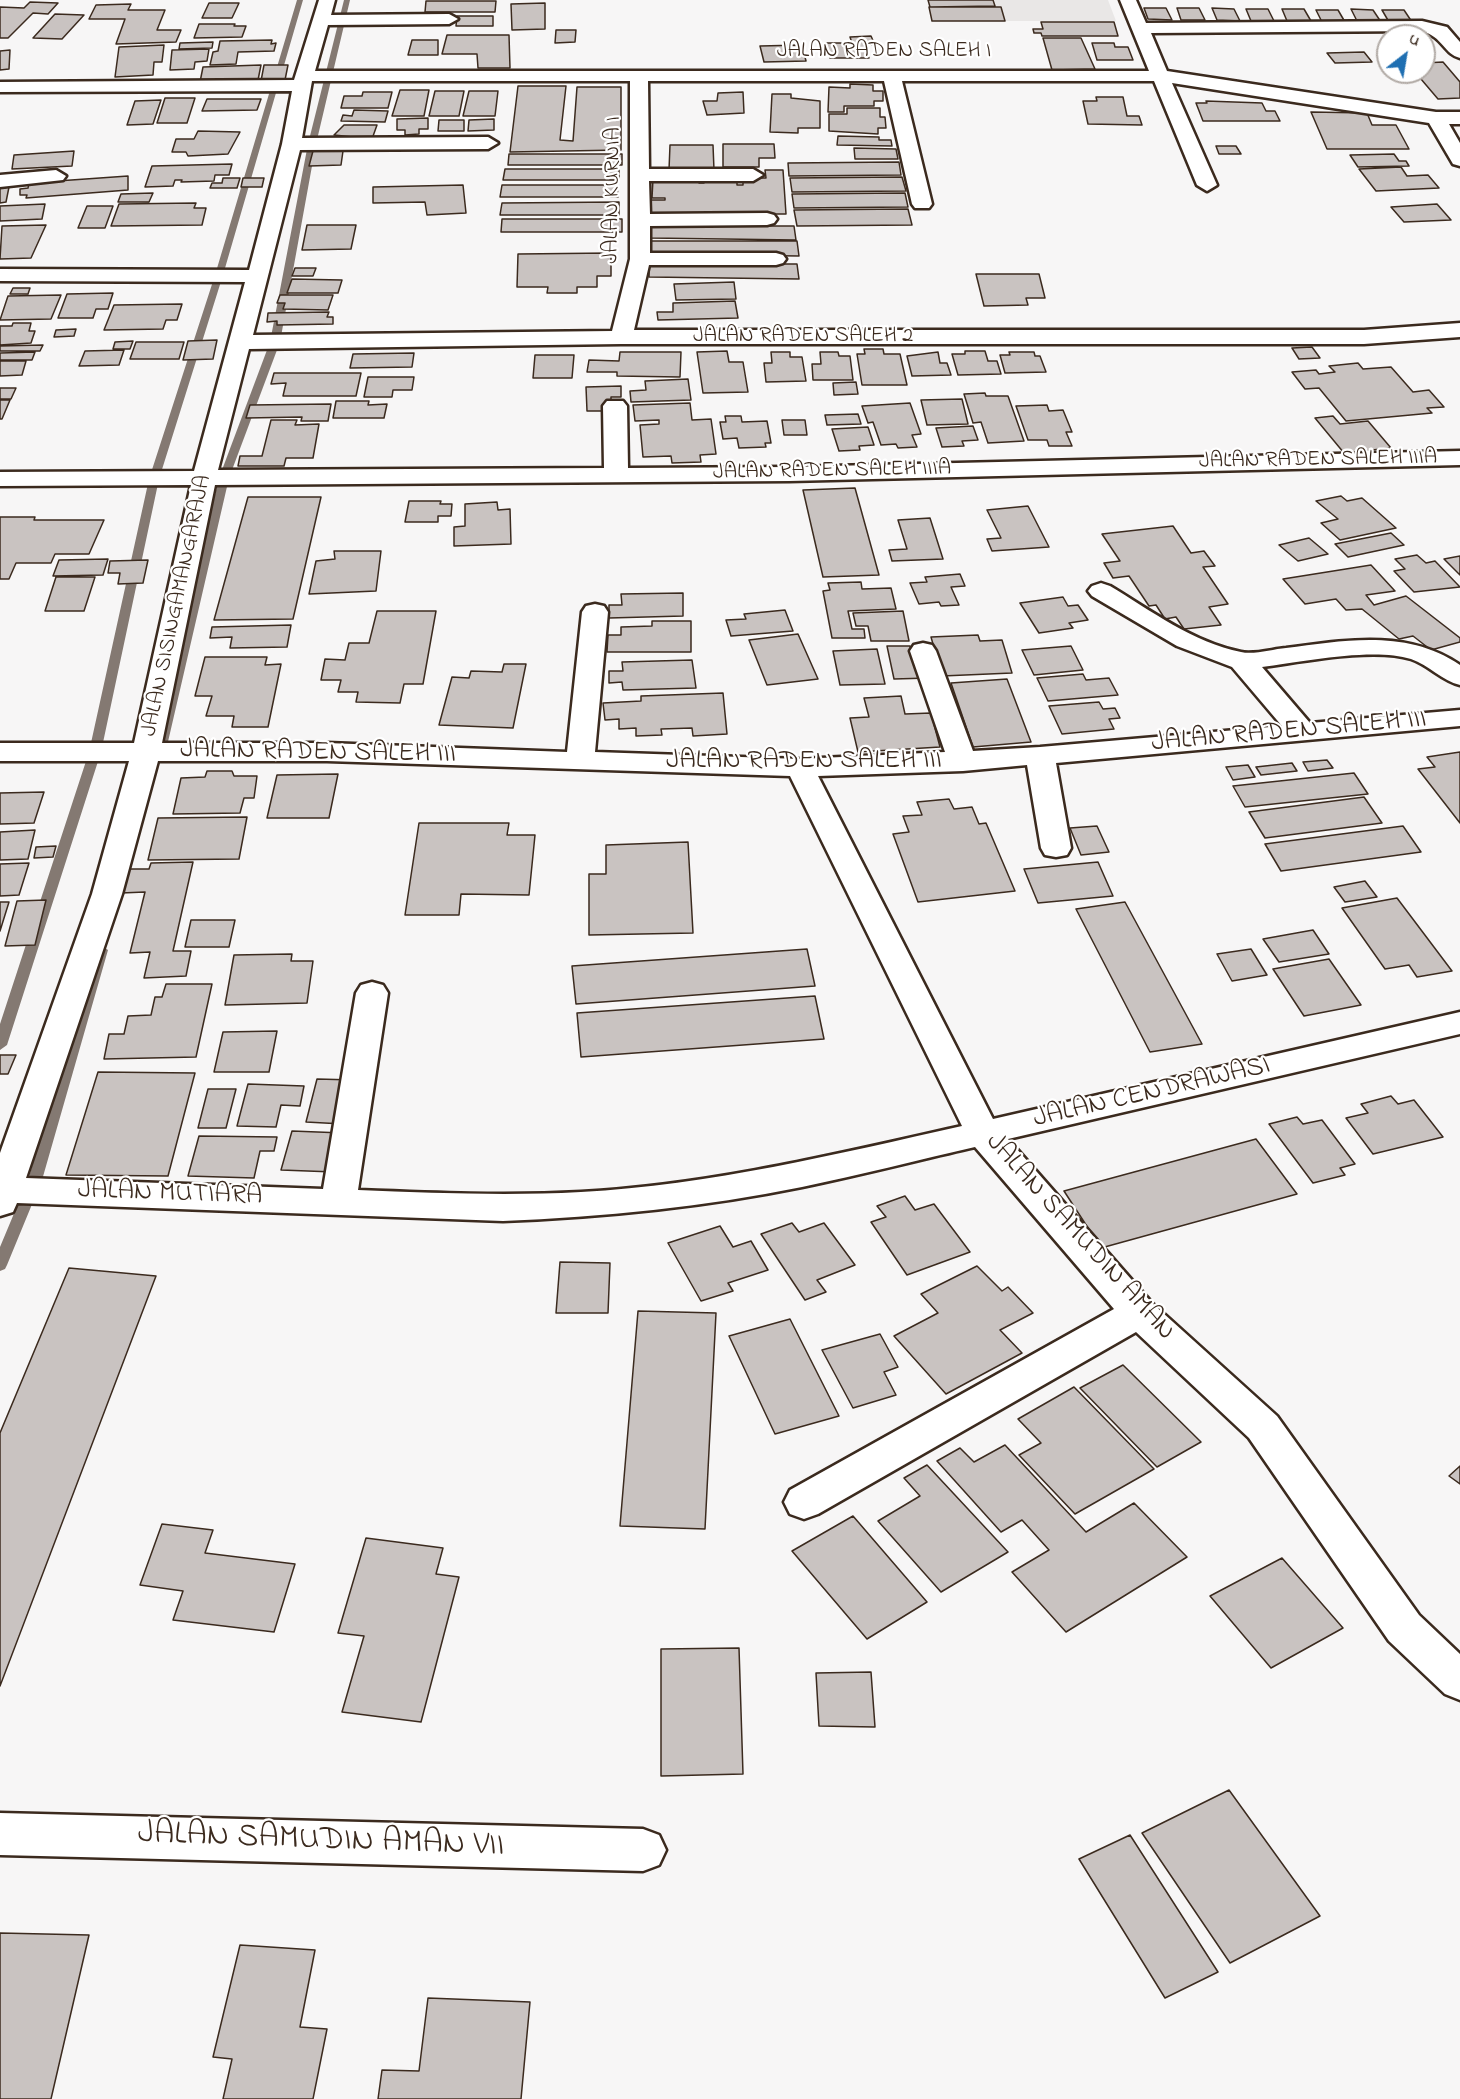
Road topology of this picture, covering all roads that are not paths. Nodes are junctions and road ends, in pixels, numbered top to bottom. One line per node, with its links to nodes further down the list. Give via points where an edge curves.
1 (1128, 0): 4 (street)
2 (325, 10): 3 (street); 9 (street, JALAN SISINGAMANGARAJA)
3 (449, 20)
4 (1141, 28): 5 (street, via 1422,26 1441,31); 7 (street)
5 (1460, 53)
6 (892, 76): 7 (street, JALAN RADEN SALEH I); 8 (street, JALAN RADEN SALEH I); 21 (street)
7 (1162, 76): 11 (street, JALAN RADEN SALEH I); 20 (street)
8 (639, 77): 9 (street, JALAN RADEN SALEH I); 18 (street, JALAN KURNIA I)
9 (304, 81): 10 (street, JALAN RADEN SALEH I); 14 (street, JALAN SISINGAMANGARAJA)
10 (0, 87)
11 (1436, 118): 12 (street, JALAN RADEN SALEH I); 15 (street)
12 (1460, 118)
13 (488, 143): 14 (street)
14 (292, 144): 27 (street, JALAN SISINGAMANGARAJA)
15 (1460, 160)
16 (753, 175): 18 (street)
17 (56, 176): 19 (street)
18 (639, 176): 23 (street, JALAN KURNIA I)
19 (0, 181)
20 (1206, 185)
21 (922, 204)
22 (767, 219): 23 (street)
23 (638, 220): 24 (street, JALAN KURNIA I)
24 (640, 259): 25 (street); 29 (street, JALAN KURNIA I)
25 (776, 259)
26 (0, 275): 27 (street)
27 (259, 276): 30 (street, JALAN SISINGAMANGARAJA)
28 (1460, 330): 29 (street, JALAN RADEN SALEH 2, via 1364,337)
29 (621, 338): 30 (street, JALAN RADEN SALEH 2)
30 (242, 342): 35 (street, JALAN SISINGAMANGARAJA)
31 (615, 406): 33 (street)
32 (1460, 458): 33 (street, JALAN RADEN SALEH IIIA)
33 (616, 475): 35 (street, JALAN RADEN SALEH IIIA)
34 (0, 479): 35 (street, JALAN RADEN SALEH IIIA)
35 (204, 479): 44 (street, JALAN SISINGAMANGARAJA)
36 (1101, 591): 39 (street, via 1185,642)
37 (595, 612): 46 (street)
38 (923, 651): 47 (street)
39 (1242, 661): 40 (street, via 1387,647 1419,653); 42 (street)
40 (1460, 677)
41 (1460, 718): 42 (street, JALAN RADEN SALEH III)
42 (1302, 730): 45 (street, JALAN RADEN SALEH III)
43 (0, 752): 44 (street, JALAN RADEN SALEH III)
44 (146, 752): 46 (street, JALAN RADEN SALEH III, via 327,752); 53 (street, JALAN SISINGAMANGARAJA, via 107,894)
45 (1040, 756): 47 (street, JALAN RADEN SALEH III); 49 (street)
46 (580, 760): 48 (street, JALAN RADEN SALEH III)
47 (963, 762): 48 (street, JALAN RADEN SALEH III)
48 (800, 768): 52 (street, JALAN SAMUDIN AMAN)
49 (1056, 848)
50 (372, 993): 55 (street)
51 (1460, 1023): 52 (street, JALAN CENDRAWASI)
52 (983, 1133): 54 (street, JALAN CENDRAWASI, via 801,1175); 56 (street, JALAN SAMUDIN AMAN)
53 (2, 1194): 55 (street, JALAN MUTIARA)
54 (667, 1196): 55 (street, JALAN MUTIARA, via 503,1208)
55 (339, 1201)
56 (1139, 1313): 57 (street); 58 (street, JALAN SAMUDIN AMAN, via 1263,1427 1404,1628)
57 (804, 1502)
58 (1460, 1681)
59 (0, 1834): 60 (street, JALAN SAMUDIN AMAN VII)
60 (643, 1851)

